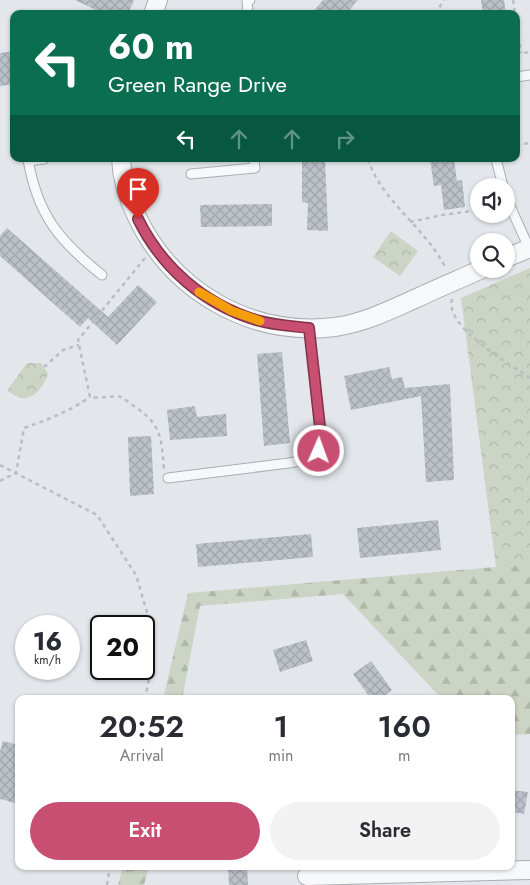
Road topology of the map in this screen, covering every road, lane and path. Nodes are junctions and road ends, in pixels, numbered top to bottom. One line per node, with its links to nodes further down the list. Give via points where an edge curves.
1 (520, 46): 3 (path)
2 (530, 52): 3 (path)
3 (521, 53)
4 (28, 162): 17 (lane, via 37,199 52,226 75,254)
5 (121, 162): 13 (street, via 132,207)
6 (254, 162): 8 (lane, via 255,168)
7 (497, 162): 9 (lane)
8 (191, 174)
9 (501, 178)
10 (470, 211): 12 (path)
11 (515, 217): 14 (lane)
12 (410, 222)
13 (154, 248): 18 (street, via 189,285 225,307 258,320); 19 (path, via 78,340)
14 (529, 248): 15 (street)
15 (515, 254)
16 (470, 274): 18 (street, via 380,314 335,326)
17 (102, 275)
18 (309, 328): 24 (lane, via 321,436 319,451 305,460 289,463)
19 (79, 345): 20 (path, via 63,350); 21 (path)
20 (44, 367)
21 (90, 397): 23 (path, via 77,406 24,428); 24 (path, via 120,397 153,422 160,435 165,478)
22 (0, 465): 23 (path)
23 (16, 474): 25 (path); 26 (path, via 97,515 136,576 151,626 153,658)
24 (168, 478)
25 (0, 480)
26 (146, 695)
27 (109, 870): 30 (path)
28 (530, 870): 29 (street)
29 (307, 876)
30 (106, 885)

